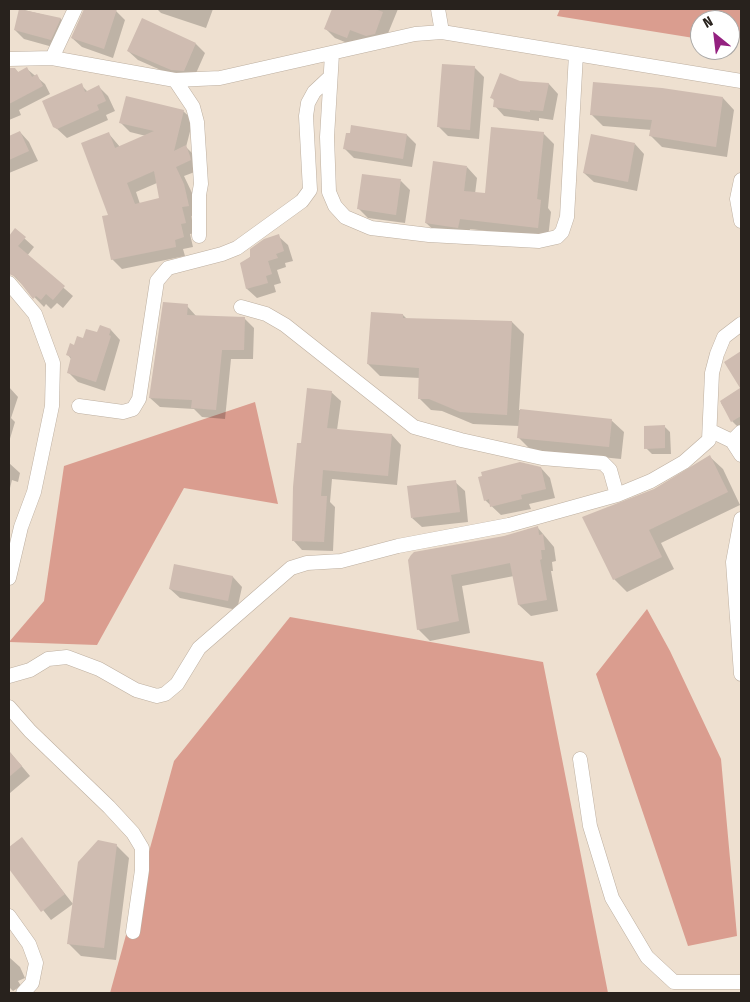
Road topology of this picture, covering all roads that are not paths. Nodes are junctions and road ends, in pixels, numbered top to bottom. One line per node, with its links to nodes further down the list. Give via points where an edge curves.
1 (75, 9): 6 (street)
2 (438, 9): 3 (street)
3 (442, 32): 4 (street, via 415,34); 5 (street)
4 (332, 54): 8 (street); 9 (street, via 220,78)
5 (576, 54): 8 (street, via 567,217 557,237 539,241 429,235 371,228 345,217 329,192); 10 (street)
6 (52, 58): 7 (street); 9 (street)
7 (9, 59)
8 (330, 77): 17 (street, via 314,92 308,104 310,190 302,201 237,248 168,268 157,281 139,399 133,409 123,412)
9 (175, 80): 13 (street, via 193,107 197,122 201,184)
10 (741, 81)
11 (741, 180): 12 (street, via 737,199)
12 (741, 221)
13 (199, 236)
14 (9, 283): 23 (street, via 35,314 53,363 52,406 34,492)
15 (241, 307): 21 (street, via 266,314 285,325 414,427 542,458 603,463 610,470)
16 (741, 324): 18 (street, via 724,337 715,364)
17 (79, 406)
18 (711, 431): 19 (street); 21 (street, via 709,440 684,462)
19 (737, 437): 20 (street)
20 (741, 455)
21 (617, 495): 26 (street, via 509,525 398,546 341,561 306,563 291,568 199,648 177,684 165,694 157,696 136,690 99,669 67,658 48,659 30,670)
22 (741, 519): 24 (street, via 734,562)
23 (9, 578)
24 (740, 654): 25 (street)
25 (741, 674)
26 (9, 676)
27 (9, 707): 30 (street, via 109,807 142,848)
28 (580, 759): 31 (street, via 590,826 612,898 647,957 674,982)
29 (9, 916): 32 (street, via 29,944 36,963 32,983)
30 (133, 932)
31 (741, 982)
32 (23, 993)

